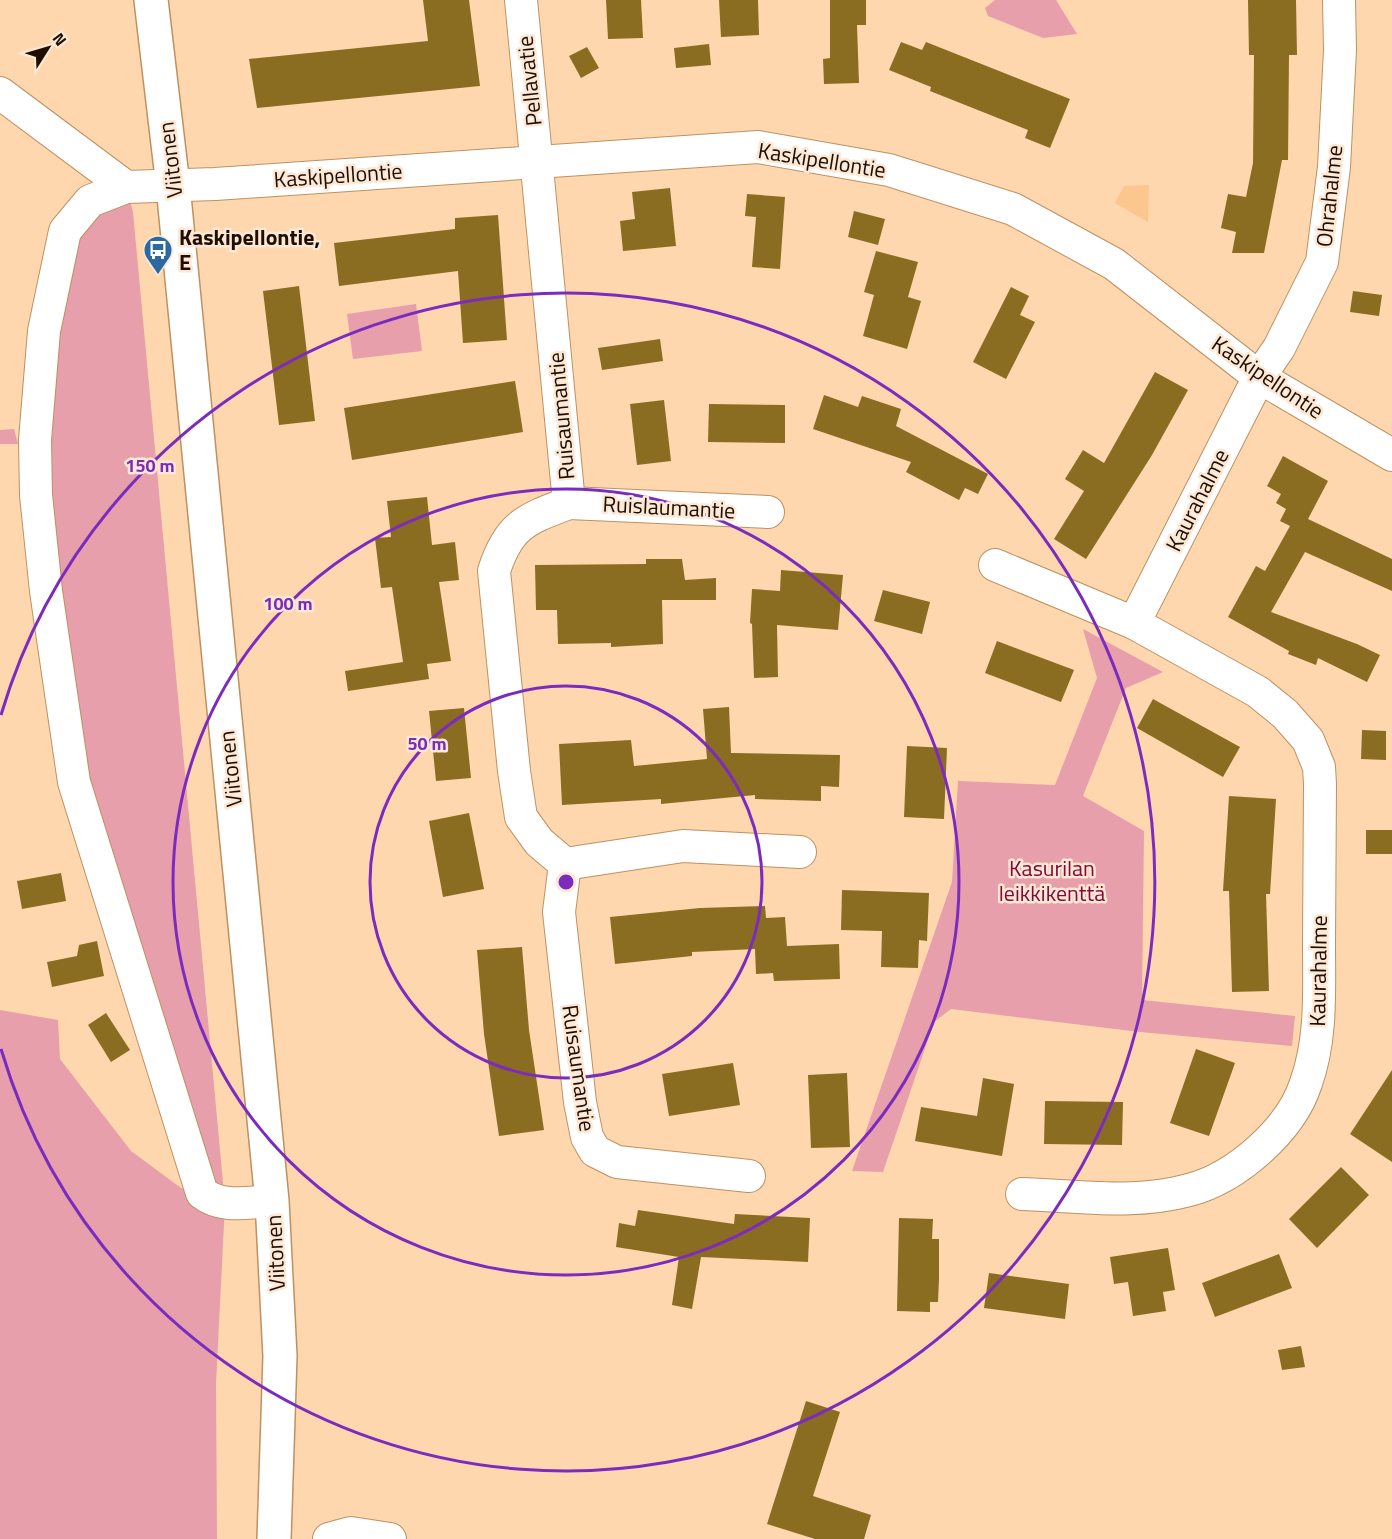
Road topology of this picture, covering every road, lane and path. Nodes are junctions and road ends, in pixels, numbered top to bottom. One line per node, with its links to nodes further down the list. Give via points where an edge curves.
1 (151, 0): 6 (main road, Viitonen)
2 (521, 0): 5 (street, Pellavatie)
3 (1339, 0): 8 (street, Ohrahalme, via 1334,167 1322,262 1279,348)
4 (0, 93): 7 (street)
5 (538, 162): 6 (street, Kaskipellontie); 8 (street, Kaskipellontie, via 758,147 889,170 1013,209 1114,264); 10 (street, Ruisaumantie)
6 (173, 186): 7 (street, Kaskipellontie); 18 (main road, Viitonen)
7 (126, 187): 18 (street, via 90,201 65,231 44,332 35,440 46,591 74,782 195,1178 202,1193 211,1200 225,1204)
8 (1259, 376): 9 (street, Kaskipellontie); 13 (street, Kaurahalme)
9 (1392, 455)
10 (569, 502): 11 (street, Ruislaumantie); 15 (street, Ruisaumantie, via 527,519 502,547 494,571 521,817 539,842)
11 (768, 512)
12 (995, 565): 13 (street, Kaurahalme)
13 (1134, 623): 17 (street, Kaurahalme, via 1258,692 1286,714 1308,740 1319,767 1320,784 1316,1043 1306,1084 1285,1121 1247,1161 1205,1185 1135,1199)
14 (800, 852): 15 (street, via 683,846)
15 (565, 864): 16 (street, Ruisaumantie, via 559,912 580,1102 587,1137 595,1151 617,1162)
16 (749, 1176)
17 (1022, 1194)
18 (272, 1201): 19 (main road, Viitonen, via 280,1356)
19 (274, 1539)
20 (329, 1539): 21 (street, via 351,1533)
21 (390, 1539)

